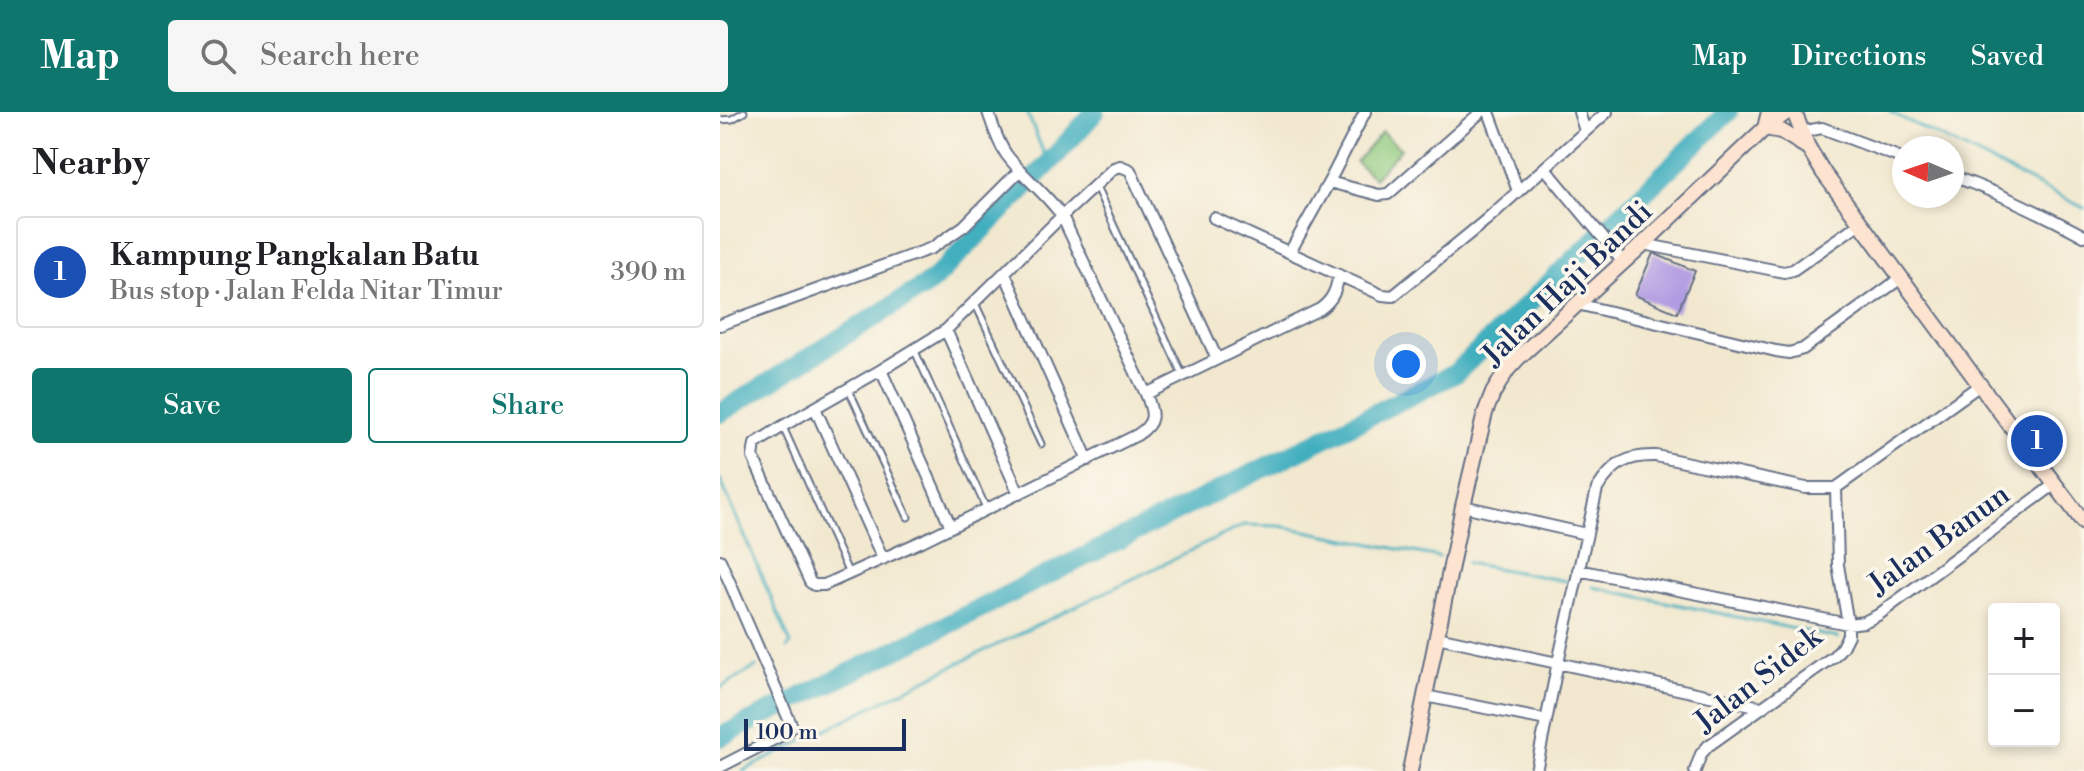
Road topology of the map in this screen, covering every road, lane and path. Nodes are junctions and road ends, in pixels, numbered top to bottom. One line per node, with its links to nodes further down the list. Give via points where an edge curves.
1 (744, 112): 11 (lane)
2 (988, 112): 18 (street, via 998,141)
3 (1365, 112): 20 (street)
4 (1481, 112): 20 (street, via 1388,194)
5 (1489, 112): 22 (street)
6 (1579, 112): 13 (street)
7 (1607, 112): 13 (street)
8 (1769, 112): 12 (street)
9 (1787, 112): 12 (street, Jalan Haji Bandi)
10 (1794, 112): 14 (street)
11 (720, 120)
12 (1765, 128): 15 (street); 27 (street, Jalan Haji Bandi)
13 (1585, 131): 17 (street)
14 (1801, 132): 15 (street); 16 (street, via 1822,128)
15 (1808, 147): 25 (street)
16 (1892, 154)
17 (1545, 168): 22 (street); 29 (street)
18 (1023, 173): 23 (street); 35 (street, via 932,248)
19 (1964, 180): 26 (street)
20 (1329, 182): 28 (street)
21 (1095, 186): 23 (street); 38 (street, via 1114,168 1130,170); 40 (lane)
22 (1518, 191): 31 (street, via 1398,294 1382,295)
23 (1062, 216): 30 (street); 43 (street)
24 (1214, 218): 28 (street)
25 (1860, 223): 27 (street, via 1784,272); 32 (street)
26 (2084, 236)
27 (1643, 244): 29 (street, Jalan Haji Bandi)
28 (1290, 252): 31 (street)
29 (1623, 262): 34 (street, Jalan Haji Bandi)
30 (1005, 274): 33 (street); 47 (street)
31 (1339, 275): 38 (street, via 1329,303)
32 (1901, 278): 34 (street, via 1803,349 1789,353); 41 (street)
33 (975, 302): 36 (street); 46 (lane)
34 (1577, 304): 51 (street, Jalan Haji Bandi, via 1519,357 1493,393)
35 (720, 325)
36 (946, 330): 37 (street); 50 (street)
37 (914, 348): 39 (street); 52 (lane)
38 (1217, 359): 40 (street)
39 (881, 370): 42 (street); 55 (street)
40 (1183, 376): 43 (street)
41 (1980, 385): 48 (street); 49 (street)
42 (847, 387): 44 (street); 53 (lane)
43 (1146, 394): 47 (street, via 1149,426)
44 (815, 408): 45 (street); 57 (street)
45 (783, 426): 60 (lane); 60 (street, via 755,444 753,453 806,576 818,586)
46 (1041, 444)
47 (1088, 460): 50 (street)
48 (2055, 484): 54 (street); 61 (street, Jalan Banun, via 1878,615)
49 (1836, 488): 56 (street, via 1806,488 1643,455 1606,474); 61 (street, via 1838,565)
50 (1019, 494): 52 (street)
51 (1463, 506): 56 (street); 62 (street, Jalan Haji Bandi)
52 (987, 509): 55 (street)
53 (908, 517)
54 (2084, 523)
55 (951, 527): 57 (street)
56 (1586, 534): 59 (street)
57 (883, 559): 60 (street)
58 (720, 560): 67 (street, via 791,724 786,733)
59 (1578, 570): 61 (street); 63 (street)
60 (849, 574)
61 (1848, 624): 65 (street, Jalan Sidek, via 1848,635 1834,656)
62 (1437, 637): 63 (street); 64 (street, Jalan Haji Bandi)
63 (1558, 662): 65 (street); 66 (street)
64 (1425, 696): 66 (street); 68 (street, Jalan Haji Bandi)
65 (1761, 707): 70 (street, Jalan Sidek, via 1708,746)
66 (1546, 720): 69 (street)
67 (720, 767)
68 (1410, 771)
69 (1536, 771)
70 (1695, 771)

